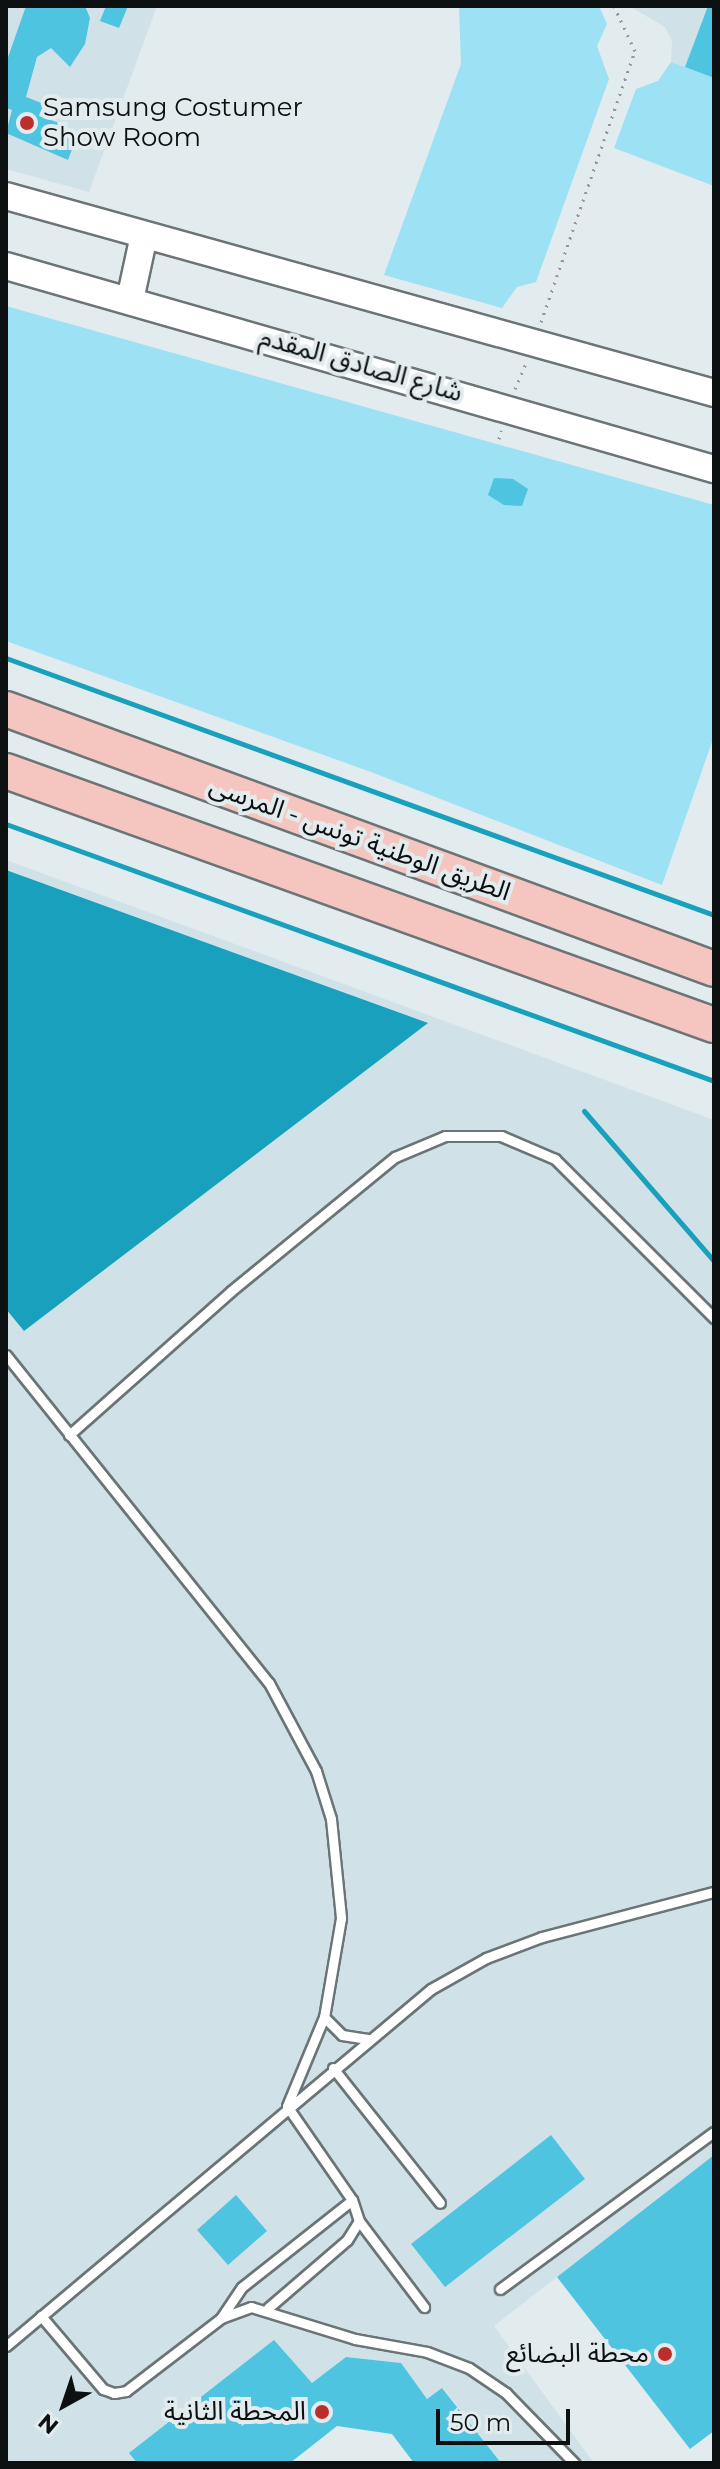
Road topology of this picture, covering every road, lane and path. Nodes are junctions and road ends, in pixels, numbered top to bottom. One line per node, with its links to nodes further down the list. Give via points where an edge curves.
1 (614, 6): 6 (path, via 635,51)
2 (6, 196): 3 (main road)
3 (144, 235): 5 (main road); 6 (main road)
4 (6, 266): 5 (main road, شارع الصادق المقدم)
5 (130, 300): 8 (main road, شارع الصادق المقدم)
6 (534, 342): 7 (main road); 8 (path)
7 (714, 393)
8 (507, 406): 9 (path); 10 (main road, شارع الصادق المقدم)
9 (499, 439)
10 (714, 469)
11 (6, 709): 13 (highway, الطريق الوطنية تونس - المرسى)
12 (6, 771): 14 (highway)
13 (714, 969)
14 (714, 1025)
15 (714, 1318): 17 (lane, via 555,1159 501,1136 445,1136 395,1157 231,1291)
16 (6, 1355): 17 (lane)
17 (69, 1435): 19 (lane, via 269,1683 316,1771 331,1819 341,1918)
18 (714, 1892): 20 (lane, via 514,1946 431,1989)
19 (324, 2017): 20 (lane, via 342,2035); 22 (lane)
20 (368, 2039): 21 (lane)
21 (333, 2068): 22 (lane); 25 (lane)
22 (287, 2106): 24 (lane); 30 (lane)
23 (714, 2132): 27 (lane)
24 (352, 2200): 26 (lane); 31 (lane, via 242,2287)
25 (440, 2203)
26 (359, 2221): 28 (lane); 29 (lane, via 347,2240)
27 (500, 2289)
28 (424, 2307)
29 (268, 2308): 31 (lane, via 251,2307); 33 (lane, via 331,2332 427,2352 469,2368 514,2400)
30 (41, 2316): 31 (lane, via 103,2389 114,2393 126,2391); 32 (lane)
31 (221, 2318)
32 (6, 2346)
33 (574, 2463)

